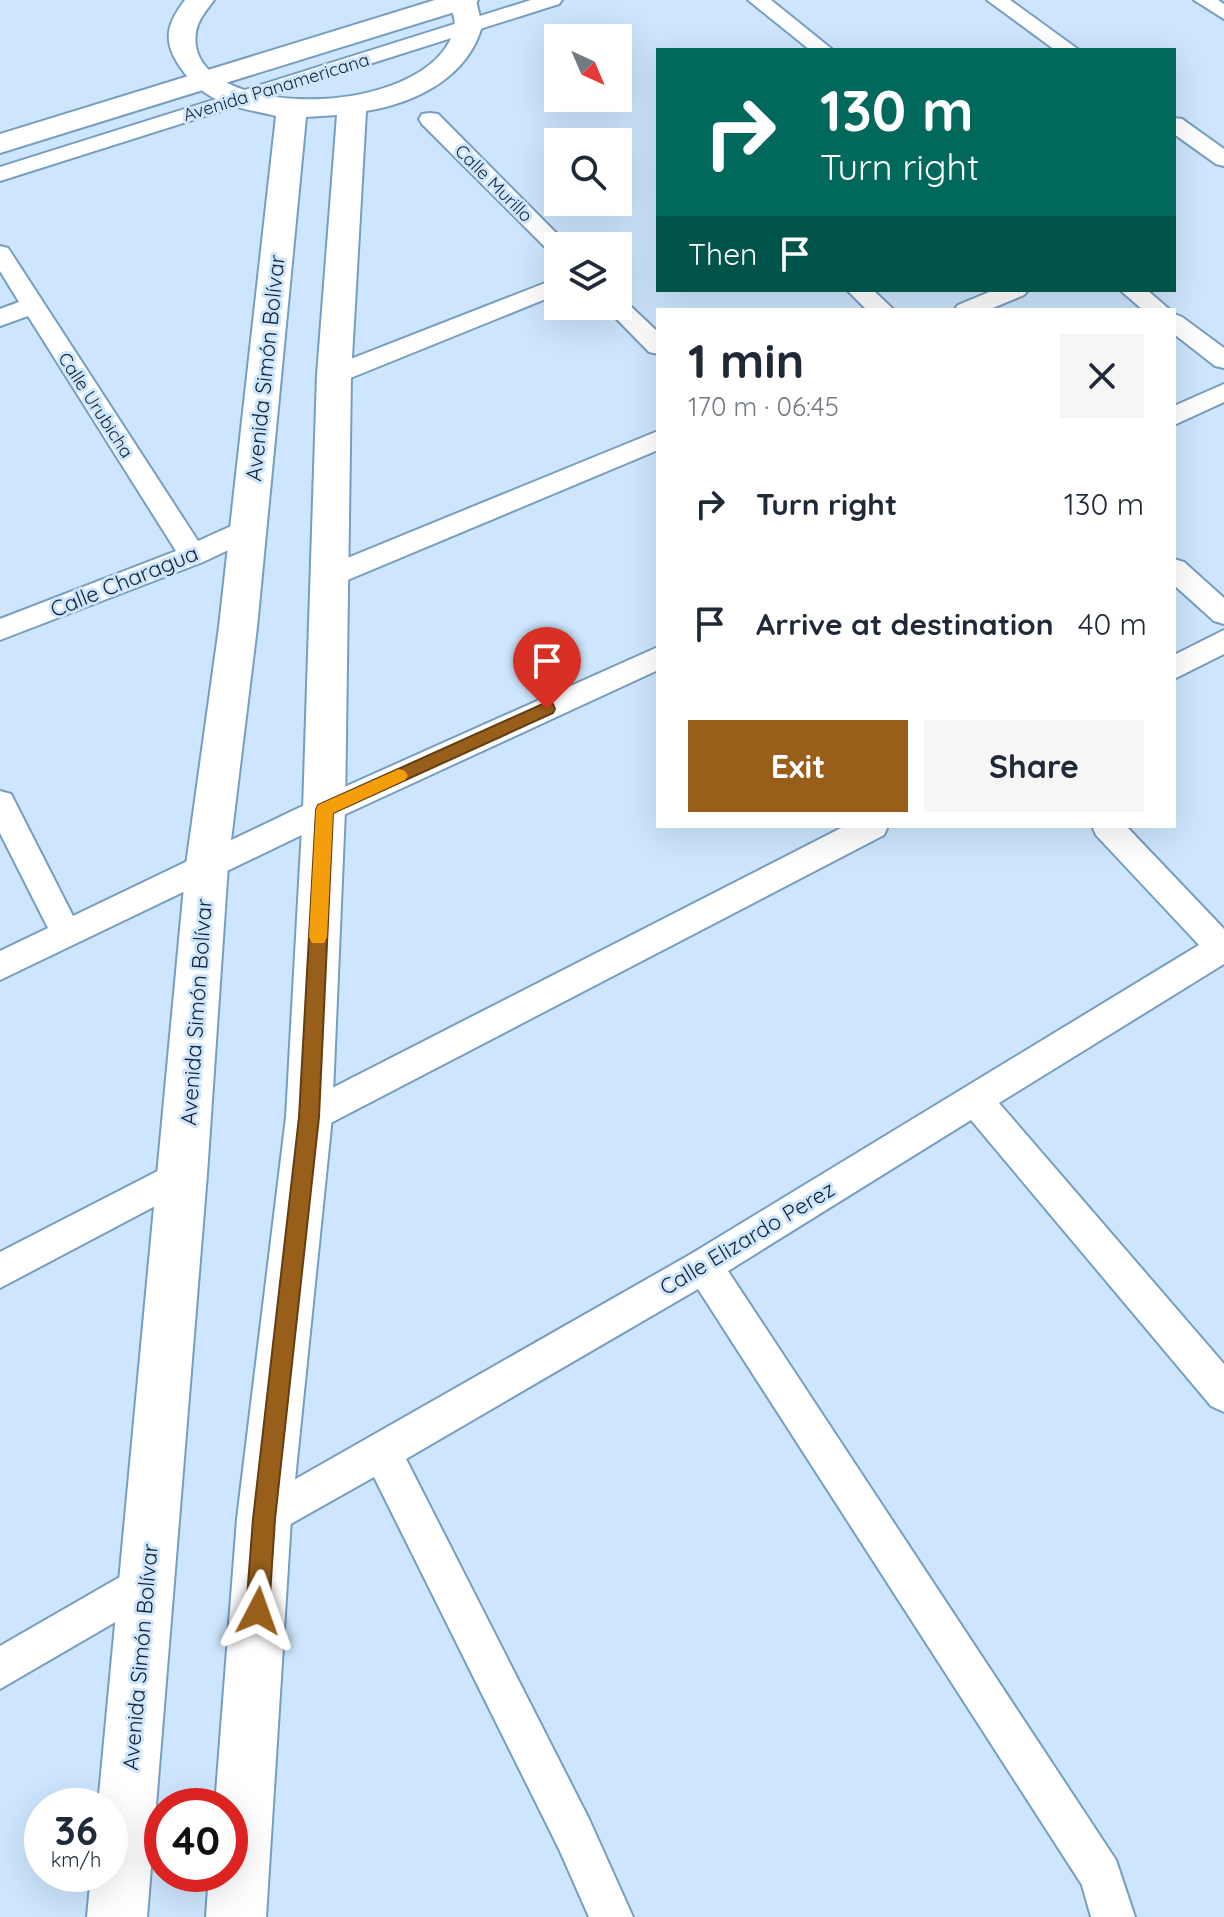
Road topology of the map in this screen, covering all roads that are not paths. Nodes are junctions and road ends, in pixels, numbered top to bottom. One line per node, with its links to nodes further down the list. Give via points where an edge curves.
1 (200, 0): 11 (main road, via 189,11 180,36)
2 (383, 0): 11 (main road, Avenida Panamericana)
3 (552, 0): 7 (street, Avenida Panamericana)
4 (758, 0): 9 (street)
5 (997, 0): 10 (street)
6 (1204, 0): 8 (street)
7 (465, 7): 11 (main road, Avenida Panamericana); 12 (street, Avenida Panamericana); 13 (main road, via 462,47 446,67 421,84)
8 (1224, 13)
9 (818, 48)
10 (1066, 48)
11 (195, 71): 12 (main road); 15 (main road, Avenida Panamericana); 18 (main road, Avenida Panamericana)
12 (239, 99): 14 (main road); 20 (street, Avenida Panamericana)
13 (352, 106): 14 (main road); 36 (main road)
14 (292, 108): 40 (main road, Avenida Simón Bolívar)
15 (0, 119)
16 (430, 119): 21 (street, Calle Murillo)
17 (1176, 125): 19 (street)
18 (0, 144)
19 (1224, 159)
20 (0, 174)
21 (544, 233)
22 (0, 253): 27 (street, Calle Urubicha)
23 (544, 291): 36 (street)
24 (861, 292): 28 (street)
25 (1011, 292): 29 (street)
26 (1135, 292): 30 (street)
27 (32, 306): 31 (street); 41 (street, Calle Urubicha)
28 (880, 308)
29 (971, 308)
30 (1155, 308)
31 (0, 318)
32 (631, 320): 34 (street)
33 (1176, 324): 35 (street)
34 (656, 344)
35 (1224, 360)
36 (334, 375): 43 (main road)
37 (1224, 392): 38 (street)
38 (1176, 415)
39 (656, 441): 43 (street)
40 (247, 530): 41 (street, Calle Charagua); 53 (main road, Avenida Simón Bolívar)
41 (193, 555): 45 (street, Calle Charagua)
42 (1176, 571): 44 (street)
43 (328, 577): 50 (main road)
44 (1224, 614)
45 (0, 630)
46 (1224, 641): 48 (street)
47 (656, 659): 50 (street)
48 (1176, 667)
49 (0, 803): 54 (street)
50 (324, 810): 53 (street); 58 (main road)
51 (869, 828): 58 (street)
52 (1109, 828): 55 (street)
53 (207, 865): 54 (street); 59 (main road, Avenida Simón Bolívar)
54 (67, 935): 56 (street)
55 (1223, 948): 57 (street, Calle Elizardo Perez)
56 (0, 966)
57 (974, 1099): 60 (street, Calle Elizardo Perez); 62 (street)
58 (309, 1117): 64 (main road)
59 (183, 1174): 61 (street); 65 (main road, Avenida Simón Bolívar)
60 (704, 1266): 63 (street, Calle Elizardo Perez); 70 (street, via 1101,1875)
61 (0, 1271)
62 (1224, 1393)
63 (382, 1452): 64 (street, Calle Elizardo Perez); 69 (street)
64 (264, 1519): 68 (main road)
65 (146, 1582): 66 (street); 67 (main road, Avenida Simón Bolívar)
66 (0, 1669)
67 (117, 1917)
68 (236, 1917)
69 (611, 1917)
70 (1113, 1917)

